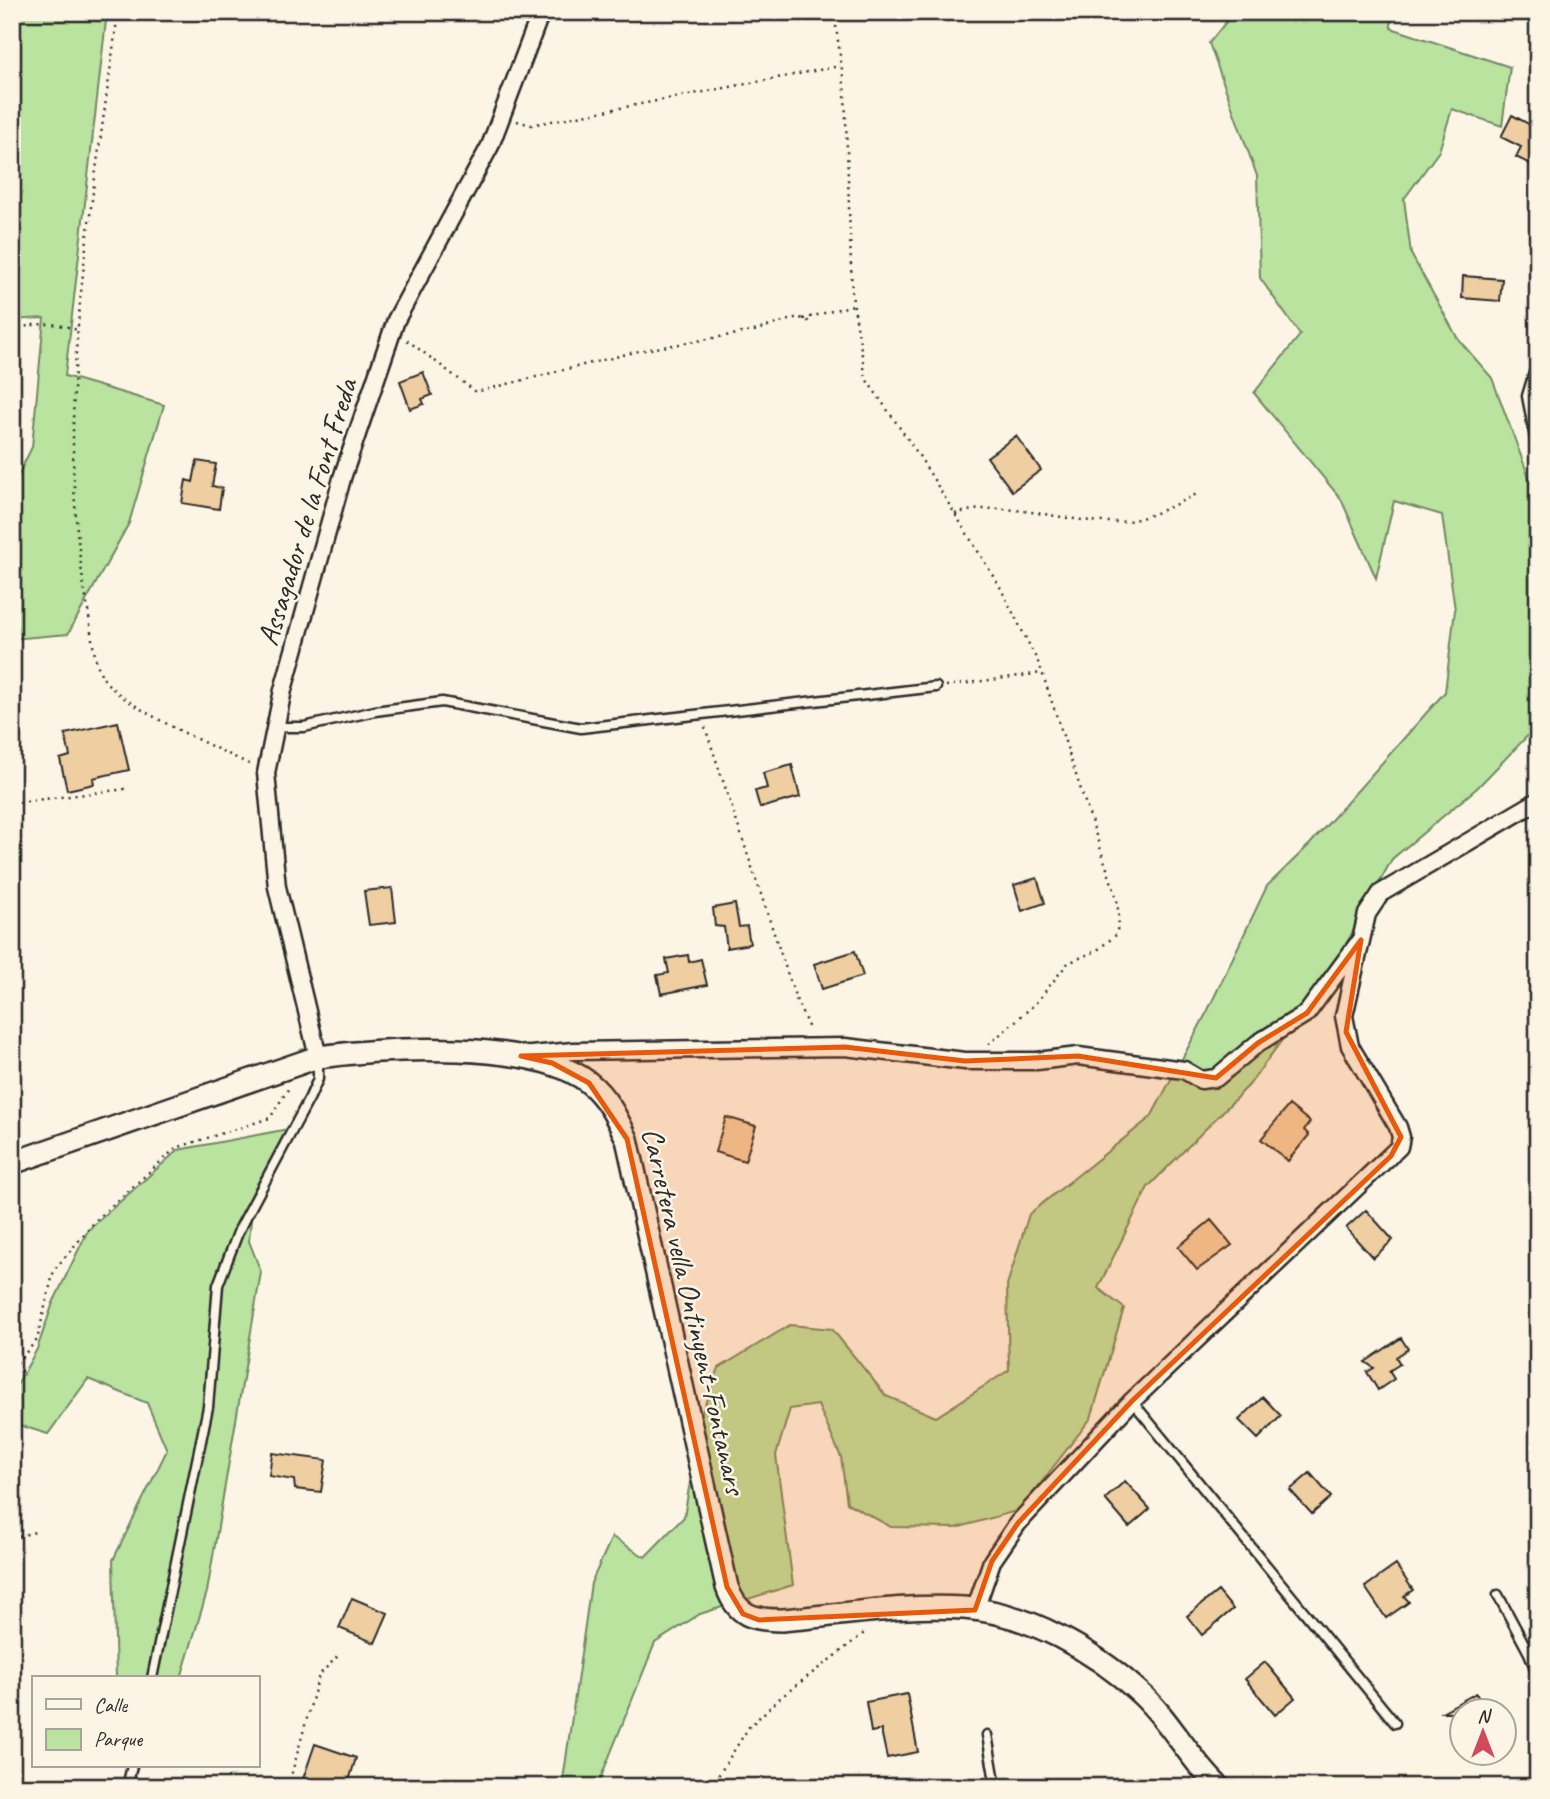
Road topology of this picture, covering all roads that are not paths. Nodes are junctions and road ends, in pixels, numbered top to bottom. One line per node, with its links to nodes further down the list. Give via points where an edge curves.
1 (541, 12): 5 (street, Assagador de la Font Freda, via 490,146 393,330 343,475)
2 (1538, 359): 3 (lane, via 1527,396)
3 (1538, 454)
4 (936, 687): 5 (lane, via 581,729 442,702 304,727)
5 (276, 727): 9 (street, Assagador de la Font Freda, via 266,773 276,887)
6 (1538, 801): 7 (street, via 1381,892 1367,914)
7 (1361, 940): 8 (street, via 1307,1013 1258,1043 1216,1078 1201,1080 1184,1070 1078,1056 1037,1062 965,1061 879,1049 817,1047); 11 (street, via 1344,1016 1346,1032 1398,1127 1399,1147)
8 (521, 1056): 9 (street, Carretera vella Ontinyent-Fontanars, via 370,1051); 13 (street, Carretera vella Ontinyent-Fontanars, via 552,1063 589,1083 613,1111 627,1139 733,1603 743,1614 759,1620)
9 (309, 1060): 10 (street, Carretera vella Ontinyent-Fontanars); 14 (lane, via 318,1079 239,1230 218,1285 208,1407)
10 (12, 1163)
11 (1132, 1401): 13 (street, via 1004,1540 983,1581); 16 (lane)
12 (1498, 1595): 15 (lane)
13 (975, 1610): 21 (street, Carretera vella Ontinyent-Fontanars, via 1063,1638 1102,1662 1142,1695)
14 (152, 1676)
15 (1538, 1676)
16 (1395, 1723)
17 (987, 1735): 20 (lane)
18 (132, 1768): 19 (lane)
19 (127, 1787)
20 (996, 1787)
21 (1219, 1787)

